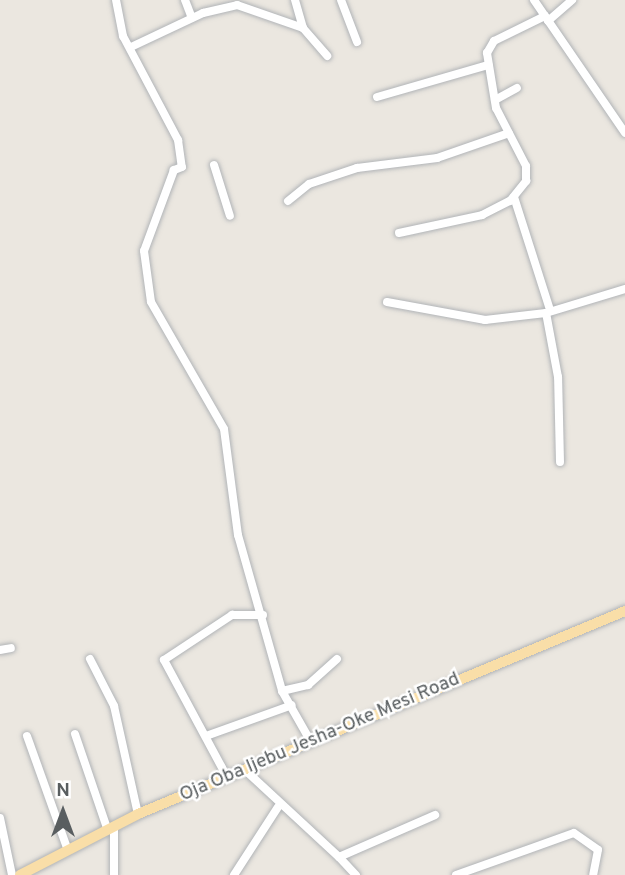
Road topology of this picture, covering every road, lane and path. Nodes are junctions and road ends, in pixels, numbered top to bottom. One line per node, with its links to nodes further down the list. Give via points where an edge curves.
1 (116, 0): 11 (street, via 123,36)
2 (185, 0): 7 (street)
3 (295, 0): 9 (street)
4 (341, 0): 10 (street)
5 (534, 0): 8 (street)
6 (572, 0): 8 (street)
7 (192, 18): 9 (street, via 237,5); 11 (street)
8 (546, 19): 13 (street, via 494,41); 20 (street)
9 (303, 28): 12 (street)
10 (357, 42)
11 (131, 47): 31 (street, via 178,140 182,167 167,186 144,251 144,273 154,310 223,429 238,535)
12 (327, 56)
13 (488, 65): 14 (street); 17 (street)
14 (494, 81): 16 (street); 18 (street)
15 (517, 88): 16 (street)
16 (504, 90): 18 (street)
17 (377, 97)
18 (495, 100): 19 (street)
19 (509, 133): 22 (street, via 527,173); 23 (street, via 438,158 357,167 309,184)
20 (625, 133)
21 (214, 165): 24 (street)
22 (514, 197): 25 (street, via 482,215); 28 (street)
23 (288, 201)
24 (230, 216)
25 (399, 233)
26 (625, 289): 28 (street)
27 (387, 302): 28 (street, via 485,320)
28 (548, 311): 29 (street, via 558,377)
29 (560, 462)
30 (624, 613): 41 (main road, Oja Oba Ijebu Jesha-Oke Mesi Road)
31 (263, 615): 36 (street); 40 (street, via 232,615 165,657)
32 (11, 648): 33 (street)
33 (0, 650)
34 (90, 659): 45 (street, via 114,706)
35 (337, 659): 36 (street, via 308,685)
36 (282, 691): 37 (street)
37 (292, 705): 40 (street); 41 (street)
38 (75, 734): 48 (street)
39 (27, 736): 49 (street)
40 (206, 736): 43 (street)
41 (311, 742): 42 (main road, Oja Oba Ijebu Jesha-Oke Mesi Road)
42 (245, 770): 43 (main road, Oja Oba Ijebu Jesha-Oke Mesi Road); 44 (street)
43 (227, 778): 45 (main road, Oja Oba Ijebu Jesha-Oke Mesi Road)
44 (278, 807): 50 (street); 54 (street)
45 (138, 814): 48 (main road, Oja Oba Ijebu Jesha-Oke Mesi Road)
46 (435, 816): 50 (street)
47 (0, 818): 51 (street)
48 (111, 827): 49 (main road, Oja Oba Ijebu Jesha-Oke Mesi Road); 53 (street)
49 (67, 848): 52 (main road, Oja Oba Ijebu Jesha-Oke Mesi Road)
50 (339, 858): 55 (street)
51 (12, 875)
52 (20, 875)
53 (114, 875)
54 (234, 875)
55 (356, 875)
56 (456, 875): 57 (street, via 574,833 598,850)
57 (593, 875)

